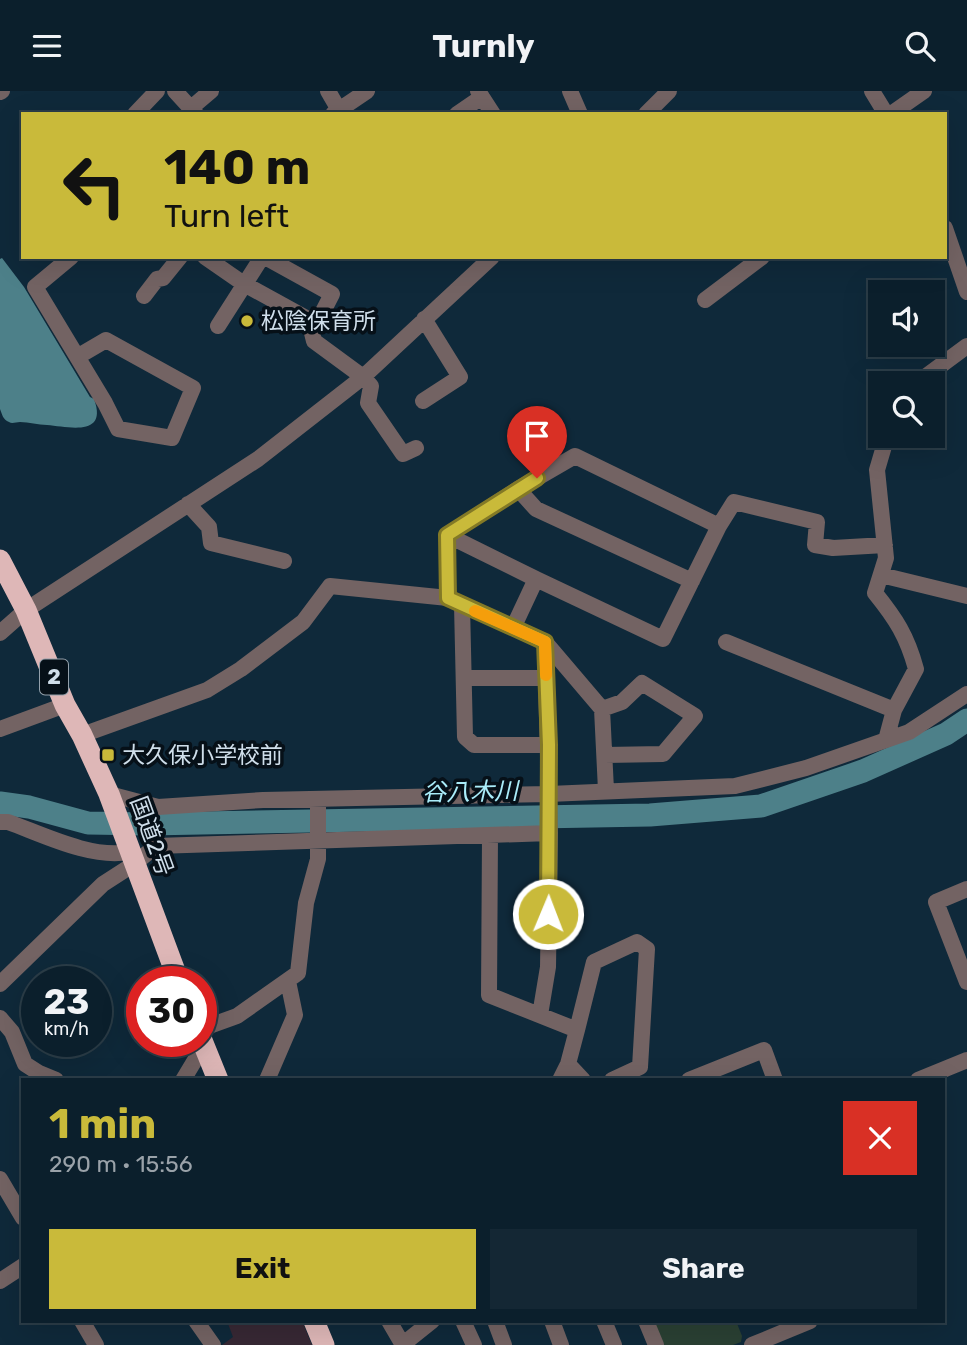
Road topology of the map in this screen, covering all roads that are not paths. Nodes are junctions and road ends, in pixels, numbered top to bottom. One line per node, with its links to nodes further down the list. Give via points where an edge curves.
1 (157, 91): 12 (street)
2 (175, 91): 11 (street)
3 (211, 91): 11 (street)
4 (328, 91): 13 (street)
5 (367, 91): 13 (street)
6 (570, 91): 16 (street)
7 (872, 91): 18 (street)
8 (924, 91): 19 (street)
9 (664, 93): 17 (street)
10 (480, 94): 14 (street); 15 (street)
11 (193, 111)
12 (137, 112)
13 (336, 112)
14 (459, 112)
15 (492, 112)
16 (579, 112)
17 (648, 112)
18 (887, 112)
19 (891, 112)
20 (947, 234): 29 (street)
21 (69, 259): 36 (street, via 35,287)
22 (178, 259): 30 (street)
23 (208, 259): 28 (street)
24 (263, 259): 28 (street)
25 (268, 259): 33 (street, via 332,294)
26 (490, 259): 32 (street)
27 (759, 259): 31 (street)
28 (244, 284): 33 (street); 34 (street)
29 (967, 292)
30 (144, 296)
31 (705, 300)
32 (424, 319): 38 (street); 39 (street, via 460,377)
33 (317, 324): 38 (street, via 314,341)
34 (218, 326)
35 (967, 346): 37 (street)
36 (77, 357): 36 (street, via 118,429 172,439 193,388 106,340)
37 (933, 371)
38 (363, 377): 40 (street, via 371,386 368,403 403,454); 43 (street, via 258,459)
39 (422, 401)
40 (416, 448)
41 (883, 448): 46 (street, via 877,470)
42 (518, 489): 44 (street, via 575,456); 45 (street); 51 (street, via 537,509)
43 (188, 504): 48 (street, via 209,527 211,543); 54 (street)
44 (719, 526): 46 (street, via 734,502 817,522 815,545); 51 (street)
45 (447, 535): 50 (street); 53 (street)
46 (886, 545): 49 (street)
47 (0, 559): 54 (highway, 国道2号 / 2)
48 (284, 561)
49 (881, 575): 52 (street); 64 (street, via 875,593 898,622 916,669)
50 (536, 579): 51 (street, via 663,639); 55 (street)
51 (692, 581)
52 (967, 596)
53 (455, 602): 55 (street); 59 (street); 66 (street, via 330,586 303,622 242,669 206,690)
54 (26, 610): 56 (street); 62 (highway, 国道2号 / 2)
55 (513, 628): 57 (street)
56 (0, 633)
57 (545, 642): 60 (street); 63 (street)
58 (726, 642): 64 (street)
59 (464, 678): 60 (street); 68 (street, via 465,737 474,745)
60 (546, 678): 68 (street)
61 (967, 694): 67 (street, via 909,731)
62 (65, 705): 65 (street); 66 (highway, 国道2号 / 2)
63 (602, 709): 69 (street); 69 (street, via 622,702 642,683 695,716 663,754)
64 (894, 710): 67 (street)
65 (0, 729)
66 (82, 734): 72 (highway, 国道2号 / 2)
67 (886, 740): 70 (street, via 807,768 735,786)
68 (549, 745): 71 (street)
69 (605, 755): 70 (street)
70 (606, 790): 71 (street)
71 (549, 794): 73 (street); 75 (street)
72 (109, 795): 73 (street, via 158,807); 78 (highway, 国道2号 / 2)
73 (318, 799): 77 (street)
74 (0, 823): 78 (street, via 93,852)
75 (550, 833): 76 (street); 84 (street, via 548,967)
76 (490, 835): 77 (street); 84 (street, via 489,995)
77 (320, 841): 78 (street, via 156,846); 82 (street, via 306,903 298,973)
78 (132, 858): 80 (highway, 国道2号 / 2); 81 (street)
79 (967, 888): 83 (street, via 936,902)
80 (174, 966)
81 (2, 979)
82 (288, 981): 86 (street); 95 (street, via 295,1015)
83 (967, 982)
84 (540, 1015): 87 (street)
85 (0, 1018): 92 (street, via 12,1032 25,1064)
86 (217, 1029)
87 (577, 1030): 91 (street); 98 (street, via 594,962 637,942 647,949 640,1067)
88 (193, 1057): 93 (street)
89 (209, 1057): 94 (highway)
90 (967, 1060): 101 (street)
91 (568, 1064): 96 (street); 97 (street)
92 (51, 1078)
93 (184, 1078)
94 (217, 1078)
95 (268, 1078)
96 (561, 1078)
97 (581, 1078)
98 (616, 1078)
99 (694, 1078): 100 (street, via 764,1050)
100 (774, 1078)
101 (923, 1078)
102 (0, 1179): 103 (street)
103 (21, 1215)
104 (21, 1267): 105 (street)
105 (0, 1281)
106 (83, 1323): 117 (street)
107 (197, 1323): 118 (street)
108 (315, 1323): 119 (highway)
109 (390, 1323): 120 (street)
110 (430, 1323): 120 (street)
111 (464, 1323): 121 (street)
112 (496, 1323): 122 (street)
113 (553, 1323): 123 (street)
114 (605, 1323): 124 (street)
115 (647, 1323): 125 (street)
116 (805, 1323): 126 (street)
117 (96, 1345)
118 (213, 1345)
119 (324, 1345)
120 (403, 1345)
121 (474, 1345)
122 (504, 1345)
123 (561, 1345)
124 (614, 1345)
125 (656, 1345)
126 (752, 1345)

